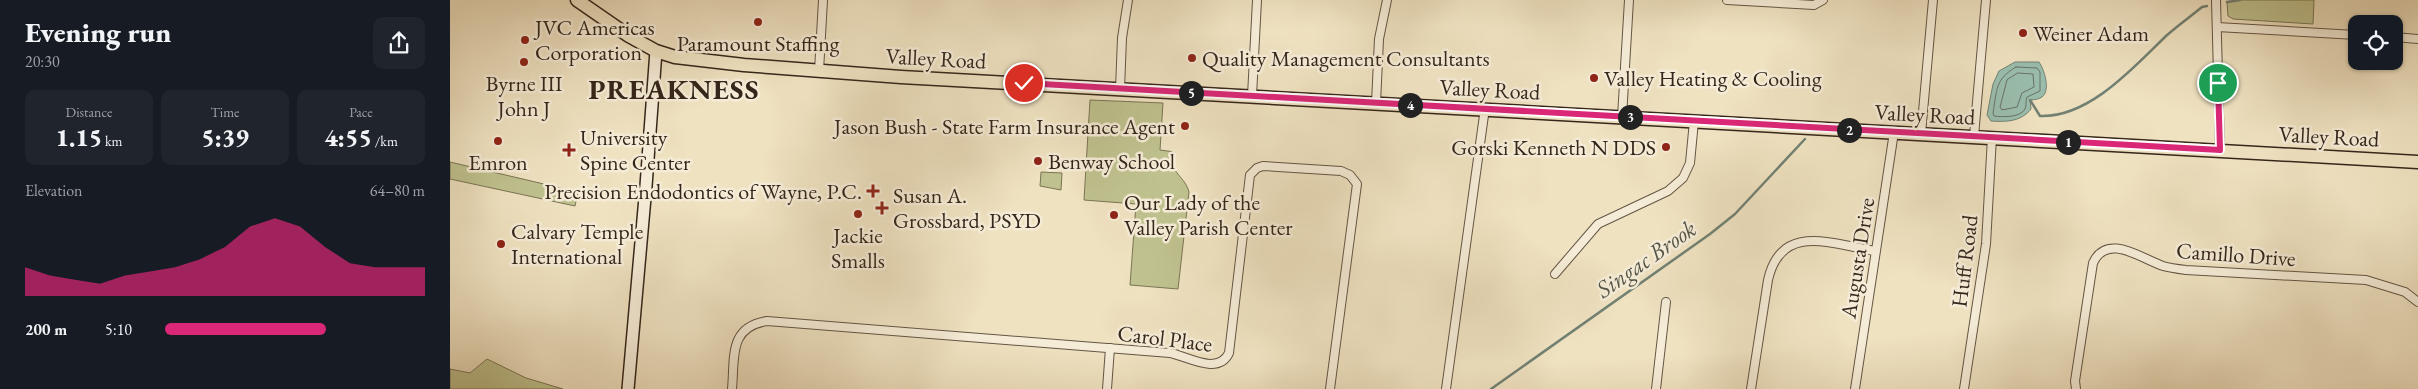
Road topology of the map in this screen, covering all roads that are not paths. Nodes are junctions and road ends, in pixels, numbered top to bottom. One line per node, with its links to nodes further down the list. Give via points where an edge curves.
1 (577, 0): 16 (main road, Valley Road)
2 (823, 0): 17 (street)
3 (1128, 0): 18 (street, via 1122,38)
4 (1257, 0): 19 (street)
5 (1387, 0): 20 (street, via 1379,39)
6 (1629, 0): 22 (street)
7 (1727, 0): 8 (street, via 1814,5)
8 (1823, 0)
9 (1933, 0): 25 (street)
10 (1986, 0): 26 (street)
11 (2216, 0): 12 (street)
12 (2217, 27): 13 (street); 28 (street)
13 (2348, 35)
14 (2403, 38): 15 (street)
15 (2418, 39)
16 (656, 51): 17 (main road, Valley Road, via 698,60); 35 (main road)
17 (819, 71): 18 (main road, Valley Road)
18 (1120, 89): 19 (main road, Valley Road)
19 (1252, 96): 20 (main road, Valley Road)
20 (1376, 103): 21 (main road, Valley Road)
21 (1485, 108): 22 (main road, Valley Road); 39 (street)
22 (1622, 117): 23 (main road, Valley Road)
23 (1694, 120): 24 (main road, Valley Road); 31 (street, via 1690,162 1683,178 1668,191 1598,224)
24 (1894, 132): 25 (main road, Valley Road); 30 (street, Augusta Drive)
25 (1920, 134): 26 (main road, Valley Road)
26 (1974, 136): 27 (main road, Valley Road)
27 (1992, 137): 28 (main road, Valley Road); 43 (street, Huff Road, via 1986,244)
28 (2220, 150): 29 (main road, Valley Road)
29 (2418, 162)
30 (1875, 251): 41 (street, via 1813,241 1795,244 1780,252 1768,280); 42 (street, Augusta Drive)
31 (1555, 274)
32 (1666, 302): 40 (street)
33 (2418, 302): 44 (street, Camillo Drive, via 2405,292 2366,280 2186,270 2163,266 2125,249 2111,248 2099,254 2093,263)
34 (1110, 348): 36 (street, Carol Place, via 767,320 751,325 737,339); 37 (street); 38 (street, Carol Place, via 1179,354 1206,364 1223,361 1229,353 1250,175 1263,166 1341,170 1355,179 1358,189)
35 (628, 389)
36 (732, 389)
37 (1107, 389)
38 (1330, 389)
39 (1446, 389)
40 (1656, 389)
41 (1752, 389)
42 (1855, 389)
43 (1964, 389)
44 (2076, 389)

